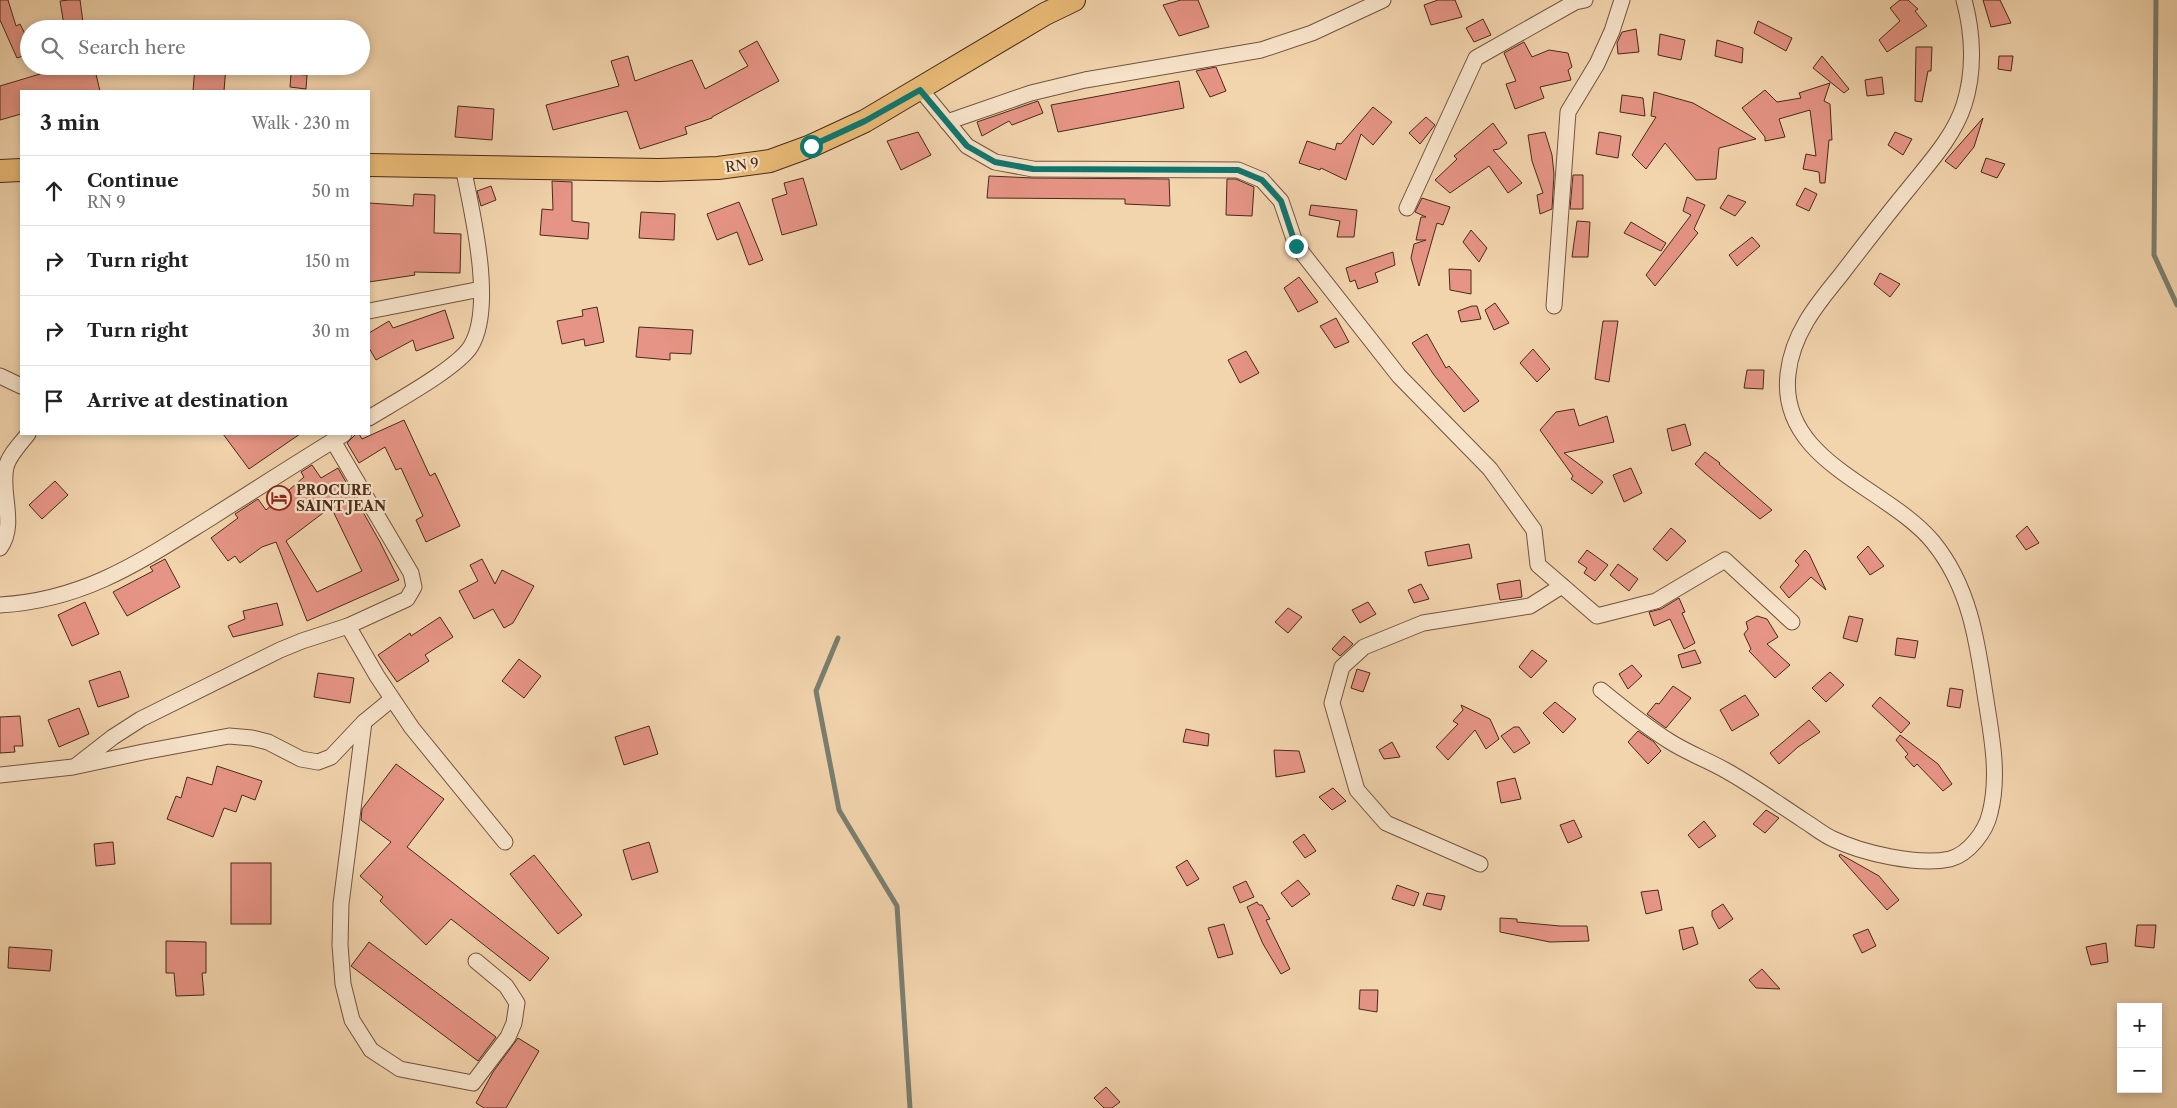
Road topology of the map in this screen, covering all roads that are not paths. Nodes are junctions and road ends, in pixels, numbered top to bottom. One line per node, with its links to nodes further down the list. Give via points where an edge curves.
1 (1074, 0): 6 (main road, RN 9 / RN 9, via 1045,14)
2 (1383, 0): 7 (street, via 1312,33 1261,50 1031,92)
3 (1585, 0): 12 (street, via 1575,2 1476,58)
4 (1622, 0): 14 (street, via 1612,31 1568,112)
5 (1964, 0): 26 (street, via 1969,17 1972,61 1964,105 1944,143 1812,310 1794,344 1787,377 1790,410 1806,439 1837,469 1900,512 1932,540 1955,574 1969,608 1978,644 1992,740 1995,788 1990,816 1983,830 1976,841 1953,858 1902,858 1861,850 1831,838 1735,776 1672,743)
6 (920, 90): 7 (street); 9 (main road, RN 9 / RN 9, via 856,125 770,161 718,168 659,170)
7 (946, 122): 22 (street, via 967,146 995,162 1033,169 1238,170 1262,180 1281,201 1296,246 1399,376 1490,469 1534,530 1538,565)
8 (370, 165): 9 (main road, RN 9 / RN 9)
9 (463, 167): 13 (street)
10 (20, 170): 11 (main road)
11 (0, 171)
12 (1407, 208)
13 (481, 289): 15 (street); 18 (street, via 478,331 470,348 454,364)
14 (1554, 306)
15 (370, 311)
16 (0, 376): 17 (street)
17 (20, 386)
18 (370, 417)
19 (27, 435): 21 (street, via 6,466 8,520)
20 (338, 437): 23 (street, via 106,579 26,604); 25 (street, via 411,573 414,587 407,599)
21 (0, 548)
22 (1562, 586): 24 (street, via 1597,616 1656,601 1725,560); 32 (street, via 1530,606 1423,623 1364,647 1342,667 1332,703 1357,790 1386,823)
23 (0, 605)
24 (1792, 622)
25 (348, 626): 27 (street); 29 (street, via 280,650 141,719)
26 (1601, 690)
27 (392, 699): 28 (street); 31 (street)
28 (364, 722): 29 (street, via 331,757 318,762 301,759 260,740 229,736); 33 (street, via 341,904 340,945 342,984 352,1020 371,1050 400,1069 472,1083 508,1037 517,1003 506,986)
29 (73, 767): 30 (street)
30 (0, 775)
31 (505, 842)
32 (1480, 864)
33 (476, 961)

